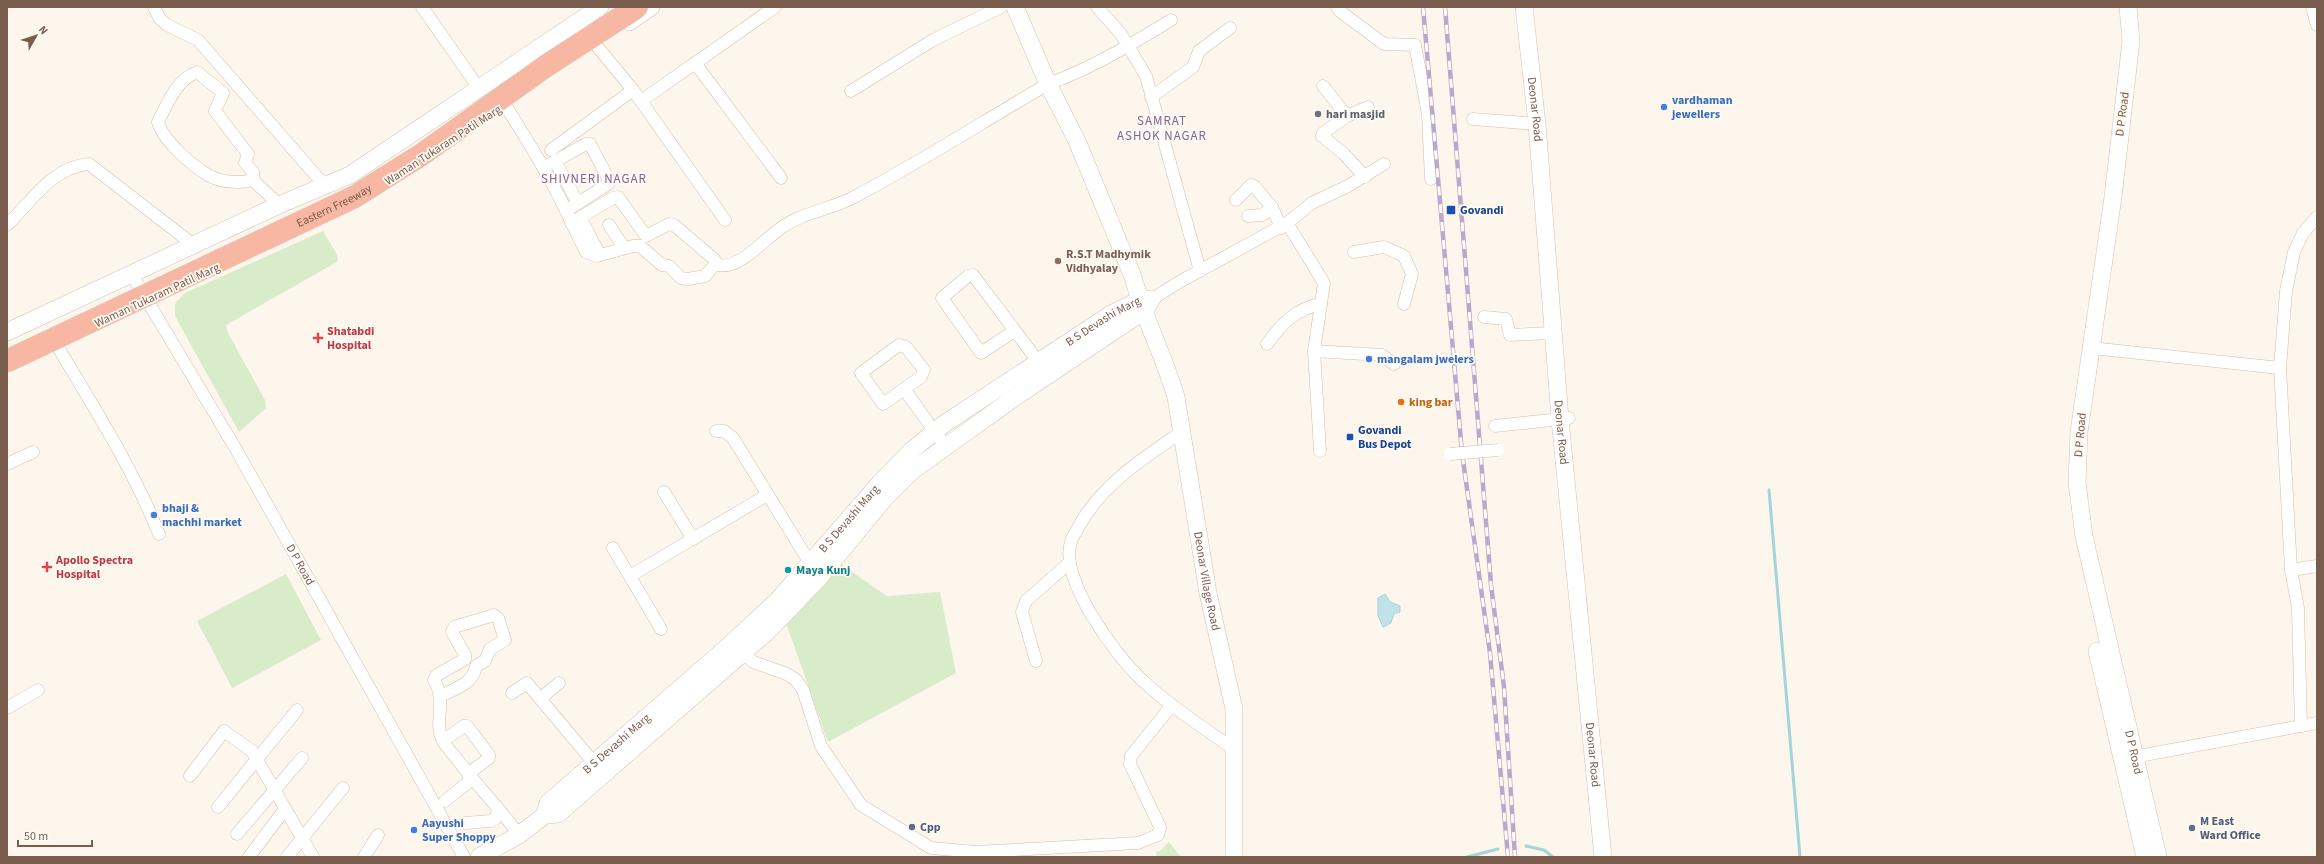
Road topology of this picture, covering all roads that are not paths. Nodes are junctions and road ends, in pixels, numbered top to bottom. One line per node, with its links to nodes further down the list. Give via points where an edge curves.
1 (154, 7): 44 (street, via 160,20 198,40)
2 (422, 7): 27 (street)
3 (600, 7): 17 (main road)
4 (617, 7): 79 (highway, Eastern Freeway, via 407,152 350,187)
5 (637, 7): 83 (highway, Eastern Freeway, bridge, via 546,66 421,155 354,197)
6 (651, 7): 21 (main road, Waman Tukaram Patil Marg)
7 (775, 7): 24 (street)
8 (1001, 7): 29 (street, via 933,40)
9 (1015, 7): 25 (main road, Deonar Village Road)
10 (1097, 7): 22 (street, via 1122,34)
11 (1337, 7): 42 (street, via 1384,44 1416,45 1428,114)
12 (1524, 7): 23 (main road, Deonar Road)
13 (1533, 7): 23 (main road, Deonar Road)
14 (2119, 7): 45 (main road, D P Road, via 2122,39)
15 (2128, 7): 45 (main road, D P Road, via 2131,41)
16 (2312, 7): 19 (street)
17 (580, 13): 21 (main road); 27 (main road)
18 (1171, 20): 22 (street)
19 (2317, 25)
20 (1230, 28): 30 (street, via 1199,51 1193,67)
21 (596, 45): 28 (street); 32 (main road, Waman Tukaram Patil Marg)
22 (1128, 46): 25 (street, via 1071,76); 30 (street, via 1146,76)
23 (1533, 52): 36 (main road, Deonar Road); 65 (main road, Deonar Road, via 1546,126)
24 (695, 63): 31 (street); 41 (street)
25 (1048, 84): 62 (street, via 855,197 782,227 746,257 731,265 722,267); 67 (main road, Deonar Village Road, via 1080,148)
26 (1323, 86): 34 (street)
27 (478, 87): 44 (main road, via 350,175)
28 (633, 90): 31 (street); 37 (street)
29 (851, 91)
30 (1151, 97): 63 (street)
31 (641, 101): 53 (street)
32 (505, 104): 39 (street); 66 (main road, Waman Tukaram Patil Marg, via 356,203)
33 (1368, 106): 34 (street)
34 (1347, 116): 40 (street, via 1334,123 1322,136 1344,154)
35 (1473, 119): 36 (street)
36 (1537, 124): 65 (main road, Deonar Road)
37 (553, 156): 39 (street); 46 (street); 46 (street, via 590,144 610,180 608,184)
38 (1384, 164): 40 (street, B S Devashi Marg)
39 (543, 168): 49 (street)
40 (1364, 177): 55 (street, B S Devashi Marg, via 1312,203)
41 (781, 178)
42 (1431, 179)
43 (253, 180): 43 (street, via 253,172 245,163 248,154 215,111 223,93 197,72 190,75 174,91 158,122 160,131 165,139 208,175 228,181); 48 (street)
44 (325, 186): 48 (main road)
45 (2108, 196): 70 (main road, D P Road)
46 (576, 200): 49 (street)
47 (1236, 200): 50 (street, via 1251,185)
48 (279, 205): 59 (main road)
49 (564, 208): 52 (street)
50 (1272, 208): 55 (street); 57 (street, via 1266,214 1251,215)
51 (2317, 217): 87 (street, via 2303,232 2294,252 2286,291)
52 (576, 220): 58 (street, via 618,197); 60 (street, via 586,252 597,256)
53 (726, 220)
54 (7, 225): 59 (street, via 56,175 74,165 89,164)
55 (1284, 225): 57 (street, B S Devashi Marg); 68 (street, via 1324,283)
56 (609, 226): 60 (street)
57 (1267, 235): 63 (street, B S Devashi Marg)
58 (643, 241): 60 (street); 62 (street, via 669,224 674,225 714,259); 62 (street, via 656,261 673,269 681,278 705,276)
59 (195, 246): 64 (main road)
60 (624, 248)
61 (1354, 252): 69 (street, via 1384,247 1404,256 1412,274)
62 (715, 264)
63 (1200, 271): 67 (street, B S Devashi Marg)
64 (132, 275): 66 (street, D P Road); 73 (main road)
65 (1554, 288): 76 (main road, Deonar Road); 90 (main road, Deonar Road)
66 (146, 300): 77 (main road, Waman Tukaram Patil Marg); 151 (street, D P Road, via 237,451)
67 (1145, 303): 72 (main road, B S Devashi Marg); 94 (main road, Deonar Village Road, via 1169,371)
68 (1321, 304): 78 (street, via 1305,308 1291,317); 82 (street)
69 (1404, 304)
70 (2090, 314): 80 (main road, D P Road); 101 (main road, D P Road, via 2071,419)
71 (1484, 317): 76 (street, via 1506,319 1510,335)
72 (1115, 321): 84 (main road, B S Devashi Marg); 88 (main road, B S Devashi Marg)
73 (24, 324): 75 (main road); 81 (main road)
74 (1014, 331): 74 (street, via 973,275 968,276 942,298 981,354); 84 (street)
75 (7, 332)
76 (1554, 334): 90 (main road, Deonar Road)
77 (55, 342): 81 (main road, Waman Tukaram Patil Marg); 104 (street, via 127,464 145,498)
78 (1267, 344)
79 (7, 347)
80 (2091, 348): 87 (street); 101 (main road, D P Road)
81 (36, 351): 85 (main road, Waman Tukaram Patil Marg)
82 (1314, 351): 86 (street, via 1382,355); 97 (street)
83 (7, 361)
84 (1038, 362): 88 (street); 93 (main road, B S Devashi Marg)
85 (7, 364)
86 (1394, 364)
87 (2280, 368): 110 (street)
88 (1048, 376): 95 (main road, B S Devashi Marg)
89 (904, 389): 89 (street, via 921,377 924,370 902,344 861,373 883,404); 93 (street)
90 (1564, 419): 91 (street); 115 (main road, Deonar Road)
91 (1495, 426)
92 (716, 430): 103 (street, via 724,431 733,438)
93 (935, 431): 95 (street); 107 (main road, B S Devashi Marg, via 879,484)
94 (1183, 431): 108 (street, via 1118,477 1086,513 1070,542); 128 (main road, Deonar Village Road, via 1208,593 1234,709)
95 (945, 446): 112 (main road, B S Devashi Marg, via 912,471 884,499)
96 (1498, 450): 99 (street, bridge)
97 (1320, 451)
98 (33, 452): 100 (street)
99 (1450, 454)
100 (7, 464)
101 (2072, 467): 130 (main road, D P Road, via 2066,482)
102 (664, 492): 105 (street)
103 (767, 495): 105 (street); 107 (street)
104 (159, 534)
105 (693, 539): 111 (street)
106 (613, 548): 111 (street)
107 (809, 563): 112 (street); 114 (main road, B S Devashi Marg)
108 (1070, 563): 116 (street, via 1026,601 1022,612); 122 (street, via 1078,590 1102,632 1141,679)
109 (2317, 566): 110 (street)
110 (2291, 570): 126 (street, via 2298,608)
111 (630, 576): 113 (street)
112 (819, 578): 114 (main road, B S Devashi Marg)
113 (661, 630)
114 (738, 647): 122 (street, via 753,662 787,674 796,680 802,690 821,746 861,805 931,848 976,852 1138,843 1158,835 1160,827 1130,764 1131,756); 132 (main road, B S Devashi Marg); 141 (main road, B S Devashi Marg, via 558,814)
115 (1587, 659): 154 (main road, Deonar Road); 155 (main road, Deonar Road)
116 (1036, 662)
117 (559, 683): 121 (street)
118 (38, 690): 123 (street)
119 (512, 693): 121 (street, via 527,683)
120 (441, 696): 120 (street, via 434,680 437,675 464,659 465,655 452,632 454,626 494,614 498,618 505,640 490,649 485,662 476,666 474,676 469,681); 127 (street, via 440,725)
121 (541, 698): 132 (street)
122 (1172, 705): 128 (street)
123 (7, 708)
124 (297, 710): 131 (street)
125 (2317, 722): 126 (street)
126 (2301, 726): 130 (street)
127 (443, 741): 134 (street); 134 (street, via 467,726 488,758)
128 (1234, 749): 153 (main road, Deonar Village Road)
129 (302, 758): 136 (street)
130 (2127, 758): 156 (main road, D P Road); 157 (main road, D P Road)
131 (256, 760): 133 (street, via 252,752 224,732); 136 (street); 138 (street)
132 (594, 763): 141 (main road, B S Devashi Marg, via 548,803)
133 (190, 776)
134 (470, 777): 137 (street); 140 (street)
135 (344, 788): 146 (street)
136 (274, 790): 139 (street); 143 (street)
137 (445, 801)
138 (218, 808)
139 (285, 809): 146 (street); 147 (street)
140 (498, 809): 142 (street, via 496,818 491,821); 145 (street)
141 (545, 815): 145 (main road, B S Devashi Marg)
142 (465, 823)
143 (237, 834)
144 (378, 835): 150 (street)
145 (519, 835): 152 (main road, B S Devashi Marg)
146 (301, 838): 148 (street); 149 (street)
147 (249, 857)
148 (287, 857)
149 (313, 857)
150 (364, 857)
151 (464, 857)
152 (479, 857)
153 (1234, 857)
154 (1602, 857)
155 (1608, 857)
156 (2145, 857)
157 (2158, 857)

